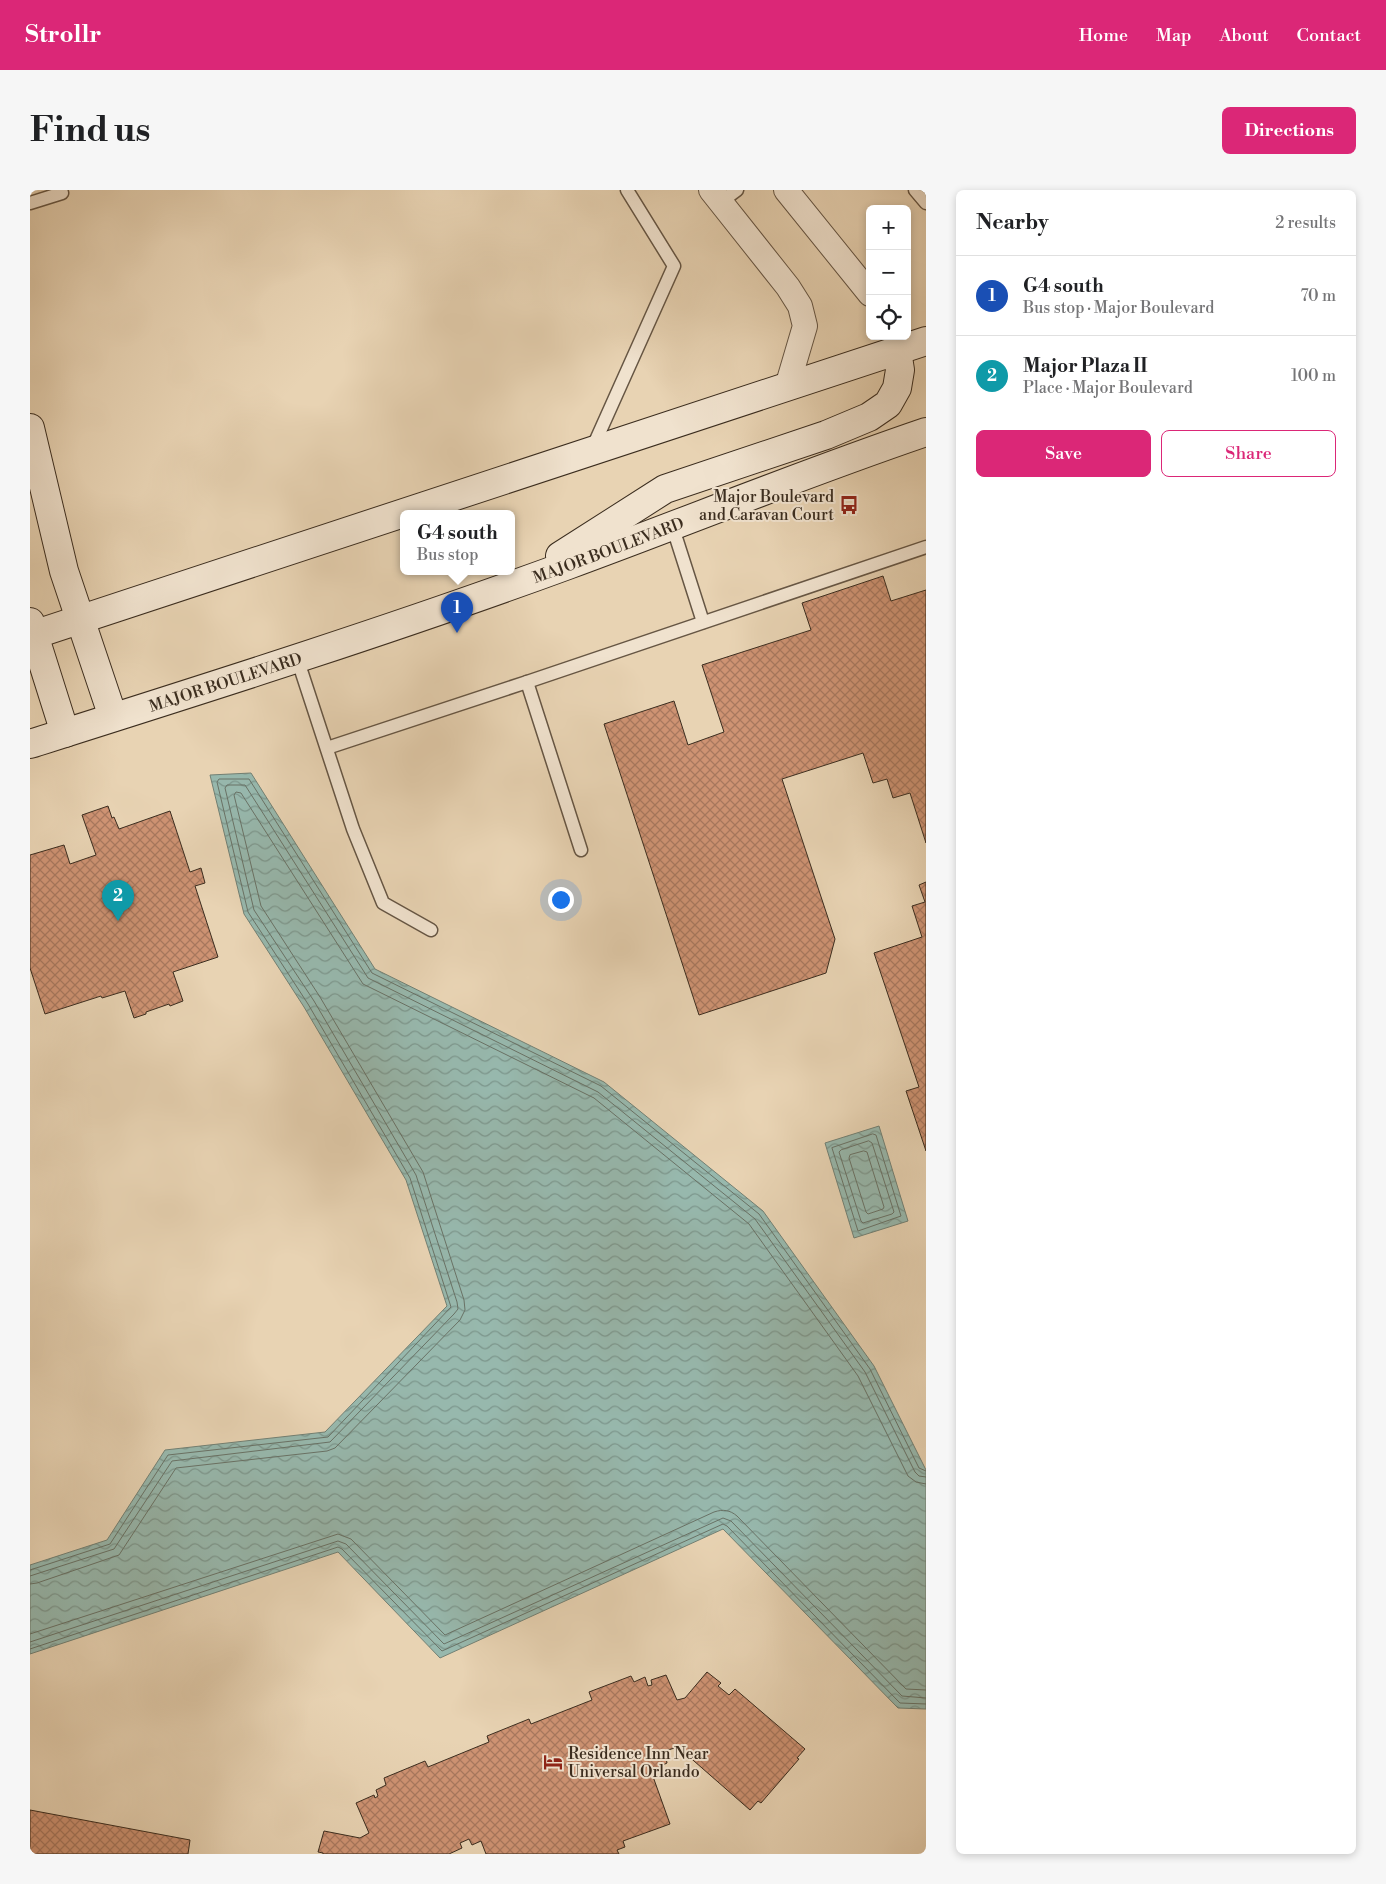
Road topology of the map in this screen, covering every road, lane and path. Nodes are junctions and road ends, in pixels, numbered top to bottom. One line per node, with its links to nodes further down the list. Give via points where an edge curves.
1 (61, 190): 7 (lane, via 62,193)
2 (628, 190): 14 (lane, via 674,266)
3 (786, 190): 8 (street)
4 (916, 190): 6 (lane)
5 (723, 194): 11 (street, via 800,306 804,326)
6 (926, 202)
7 (30, 204)
8 (866, 289)
9 (926, 341): 10 (street)
10 (894, 343): 11 (street); 19 (street, via 900,370 897,388 888,404 869,417 665,489)
11 (787, 387): 14 (street)
12 (30, 428): 20 (street, via 64,571)
13 (926, 432): 17 (street, MAJOR BOULEVARD)
14 (591, 451): 15 (street)
15 (413, 510)
16 (400, 514): 20 (street)
17 (672, 525): 19 (street, MAJOR BOULEVARD); 21 (lane)
18 (926, 547): 21 (lane)
19 (521, 582): 23 (street, MAJOR BOULEVARD)
20 (80, 620): 22 (street); 25 (street)
21 (703, 622): 24 (lane)
22 (31, 631): 26 (street)
23 (297, 658): 25 (street, MAJOR BOULEVARD); 28 (lane)
24 (527, 682): 28 (lane); 29 (lane)
25 (113, 717): 26 (street, MAJOR BOULEVARD)
26 (65, 733): 27 (street, MAJOR BOULEVARD)
27 (30, 744)
28 (327, 748): 30 (lane, via 353,829 383,903)
29 (581, 850)
30 (431, 930)

